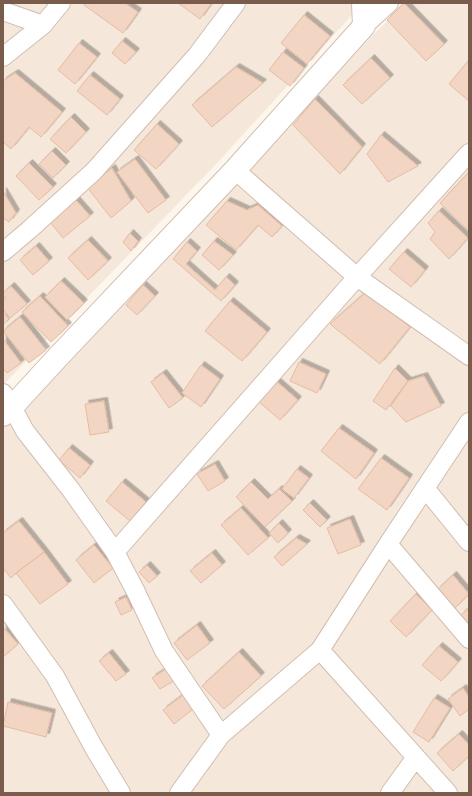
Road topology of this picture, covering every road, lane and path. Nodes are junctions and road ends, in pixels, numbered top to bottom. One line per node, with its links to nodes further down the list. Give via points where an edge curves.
1 (61, 3): 6 (street)
2 (236, 3): 11 (street, via 197,55 94,171)
3 (362, 3): 7 (street)
4 (389, 3): 7 (street)
5 (3, 11): 6 (street)
6 (43, 25): 8 (street)
7 (364, 26): 10 (street)
8 (3, 57)
9 (469, 153): 12 (street)
10 (235, 170): 12 (street); 14 (street, via 57,358)
11 (3, 252)
12 (357, 277): 13 (street); 19 (street)
13 (469, 356)
14 (6, 405): 19 (street)
15 (469, 422): 16 (street)
16 (425, 488): 17 (street); 18 (street)
17 (469, 542)
18 (388, 544): 21 (street); 22 (street)
19 (115, 552): 23 (street, via 164,652)
20 (3, 604): 25 (street, via 55,676)
21 (469, 639)
22 (320, 650): 23 (street); 24 (street)
23 (221, 735): 26 (street)
24 (416, 757): 27 (street); 28 (street)
25 (121, 793)
26 (178, 793)
27 (390, 793)
28 (448, 793)

